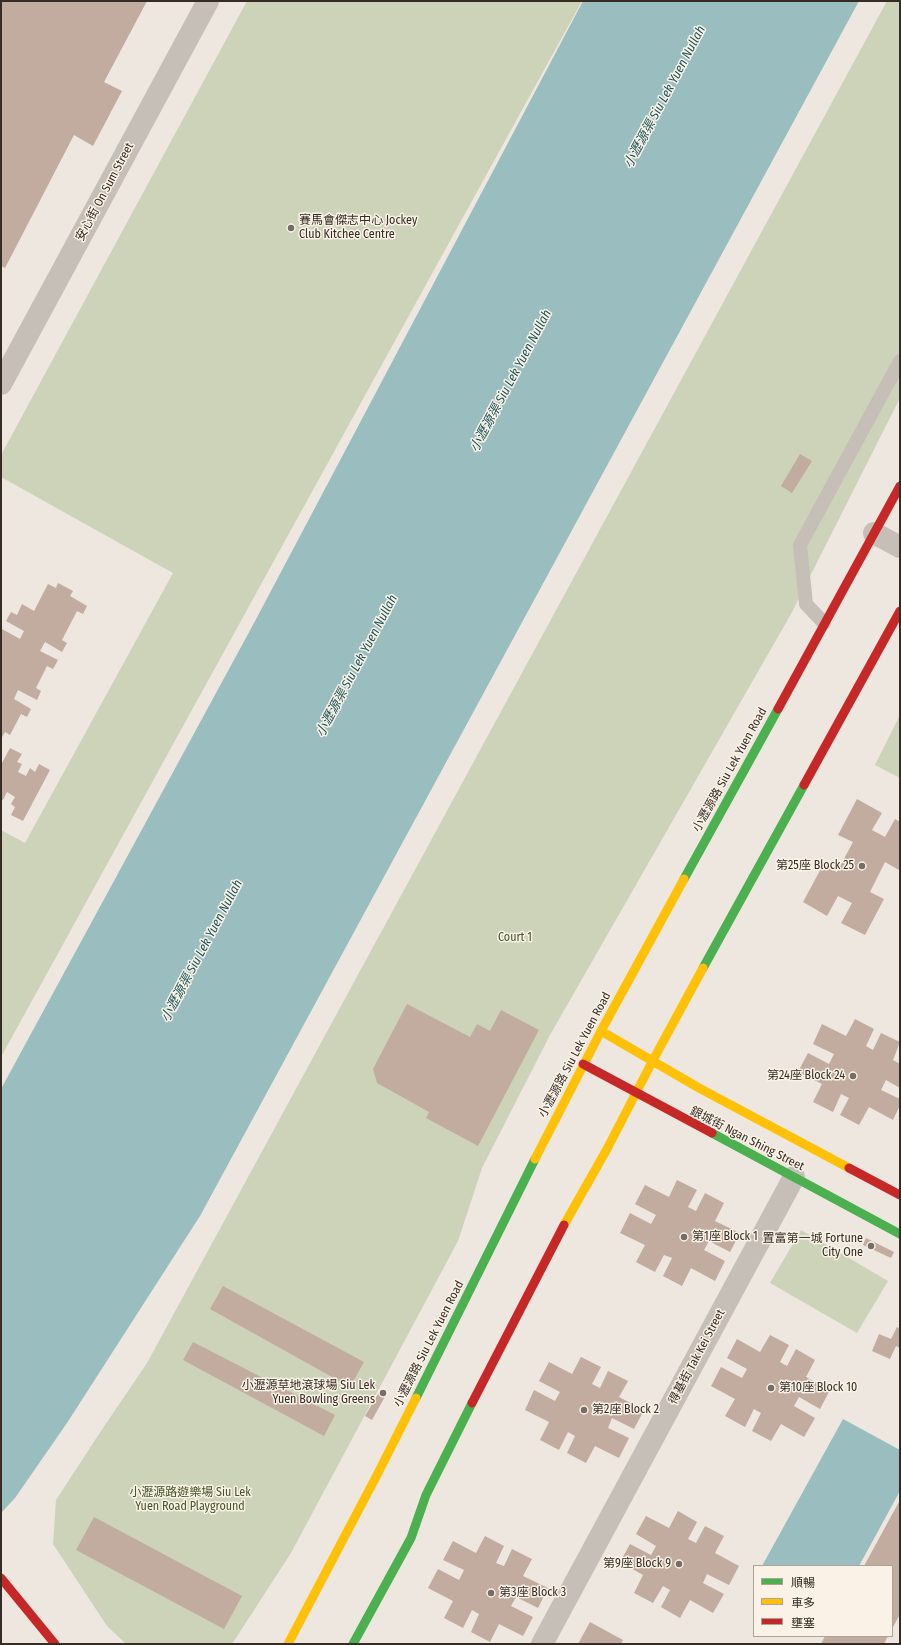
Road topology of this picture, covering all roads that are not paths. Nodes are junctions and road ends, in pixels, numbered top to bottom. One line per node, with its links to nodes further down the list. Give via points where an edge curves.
1 (208, 1): 3 (street, 安心街 On Sum Street)
2 (900, 360): 8 (lane, via 800,545 806,604)
3 (1, 384)
4 (898, 496): 5 (main road, 小瀝源路 Siu Lek Yuen Road)
5 (874, 533): 6 (street); 8 (main road, 小瀝源路 Siu Lek Yuen Road)
6 (900, 547)
7 (900, 611): 10 (main road)
8 (824, 623): 9 (main road, 小瀝源路 Siu Lek Yuen Road)
9 (601, 1031): 10 (main road, 銀城街 Ngan Shing Street); 11 (main road, 小瀝源路 Siu Lek Yuen Road)
10 (652, 1062): 12 (main road); 14 (main road, 銀城街 Ngan Shing Street)
11 (583, 1064): 12 (main road, 銀城街 Ngan Shing Street); 18 (main road, 小瀝源路 Siu Lek Yuen Road, via 377,1475)
12 (636, 1093): 13 (main road, 銀城街 Ngan Shing Street); 19 (main road, via 550,1248 426,1495 411,1538)
13 (794, 1177): 15 (main road, 銀城街 Ngan Shing Street); 20 (street, 得基街 Tak Kei Street)
14 (900, 1196)
15 (900, 1234)
16 (1, 1578): 17 (main road)
17 (55, 1644)
18 (288, 1644)
19 (353, 1644)
20 (542, 1644)

